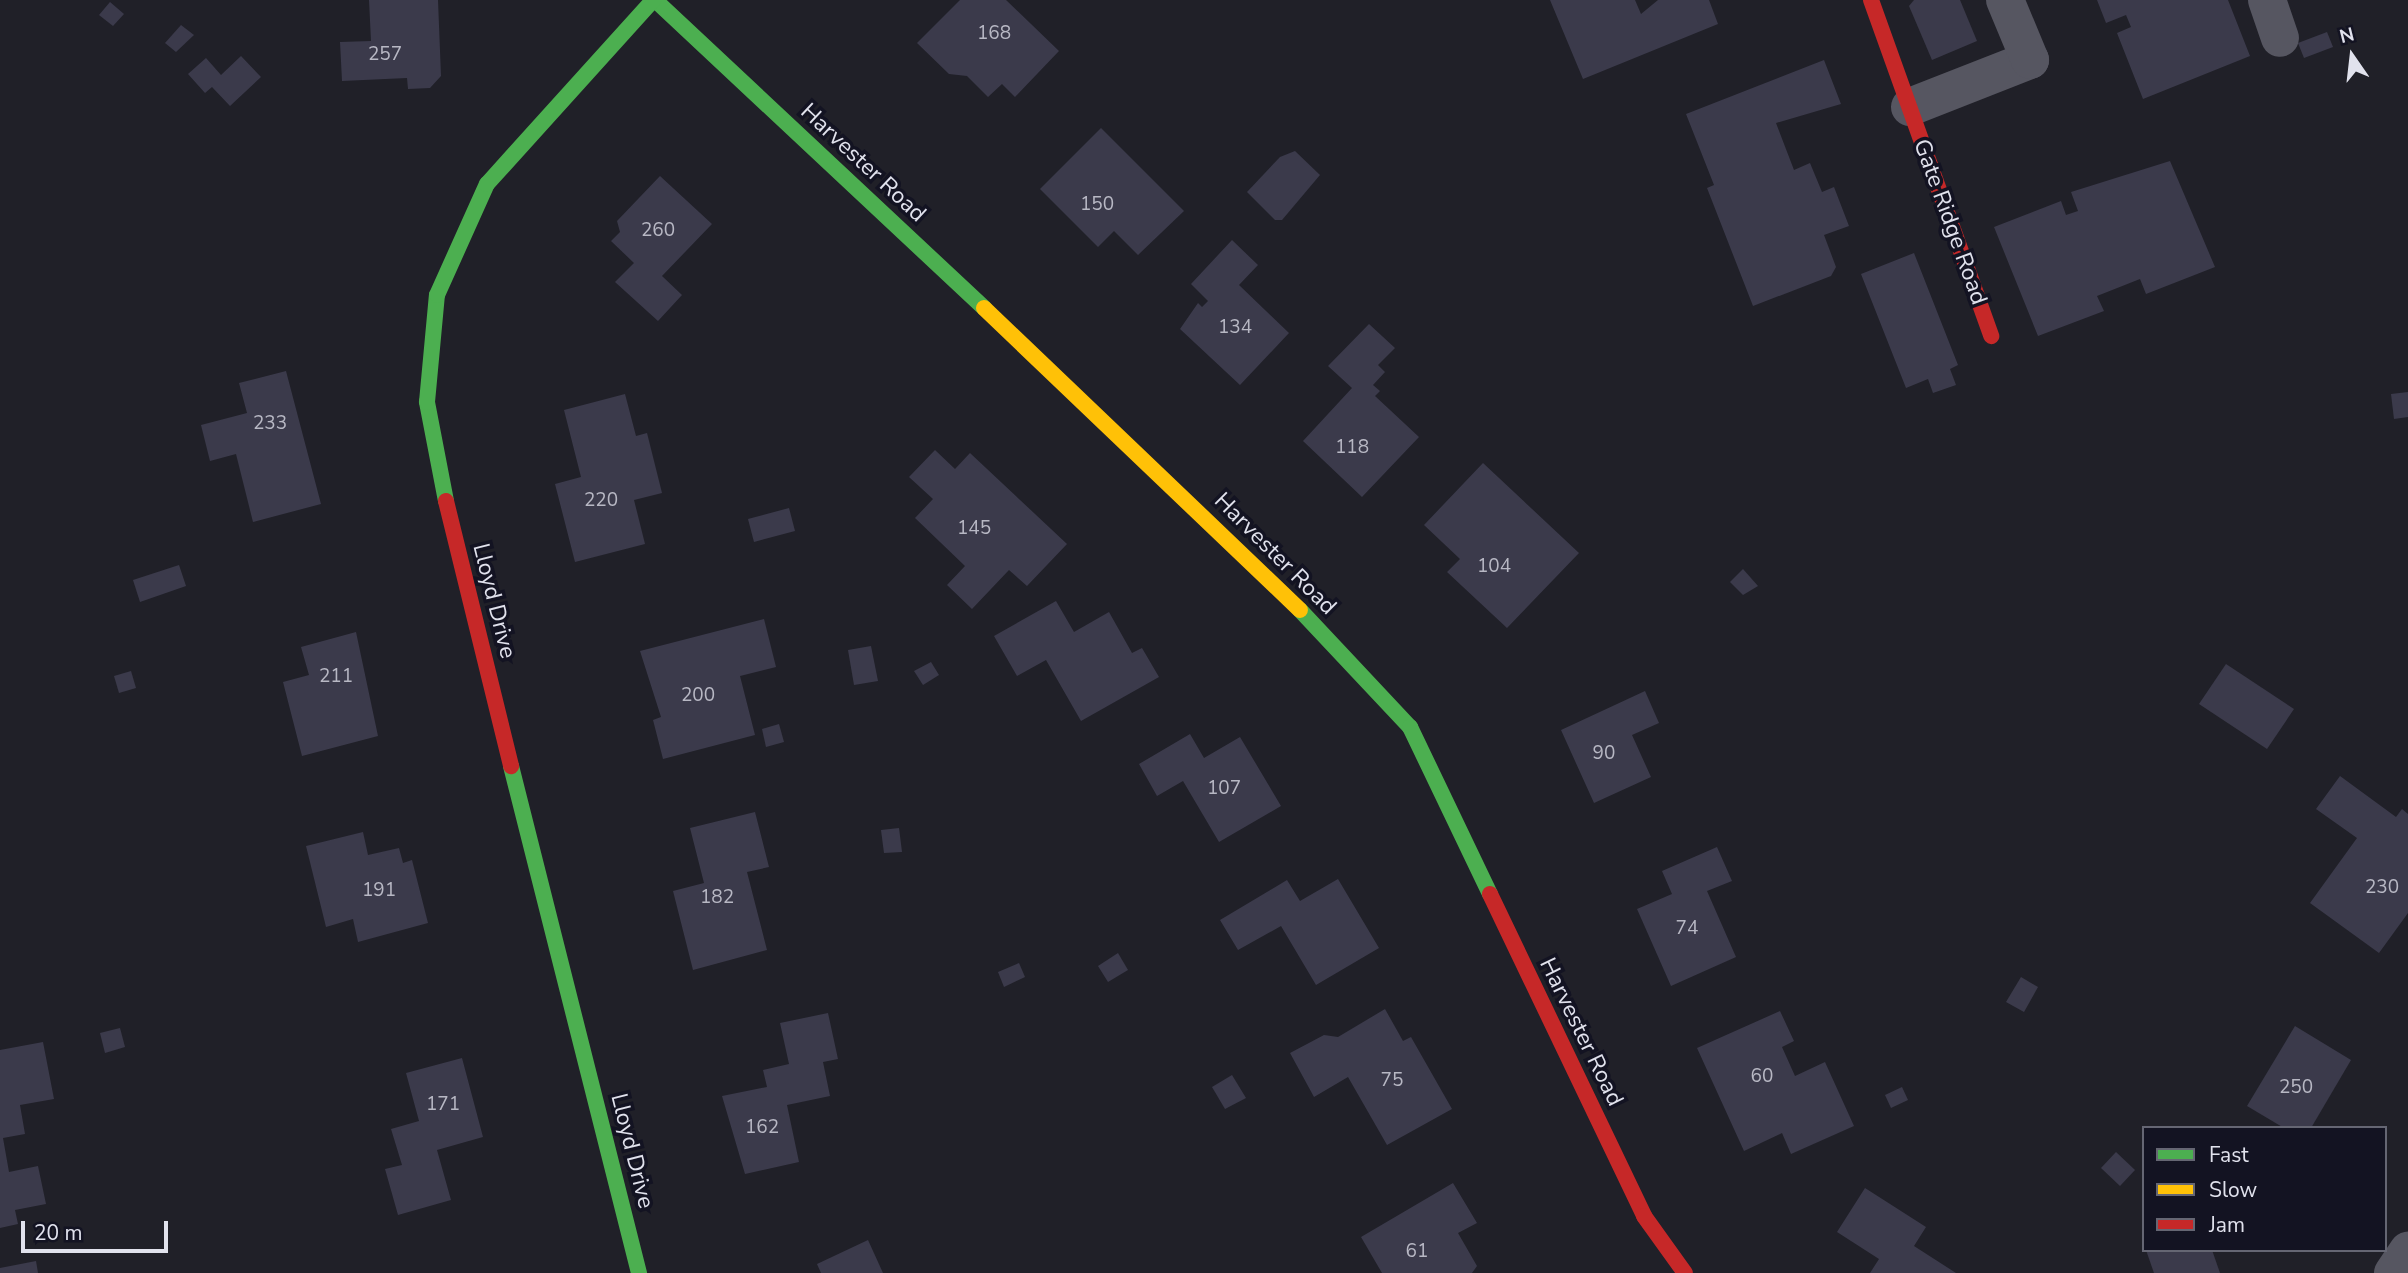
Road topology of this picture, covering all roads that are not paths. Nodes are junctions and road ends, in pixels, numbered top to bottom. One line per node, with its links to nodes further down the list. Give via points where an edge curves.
1 (654, 0): 9 (street, Lloyd Drive, via 487,184 436,295 428,402 450,522); 10 (street, Harvester Road, via 1245,552 1410,727 1644,1216)
2 (1871, 0): 6 (street, Gate Ridge Road)
3 (2005, 0): 6 (street, via 2030,60)
4 (2267, 0): 5 (street)
5 (2280, 38)
6 (1910, 107): 7 (street, Gate Ridge Road)
7 (1991, 336)
8 (2408, 1251): 11 (street)
9 (639, 1273)
10 (1685, 1273)
11 (2393, 1273)

